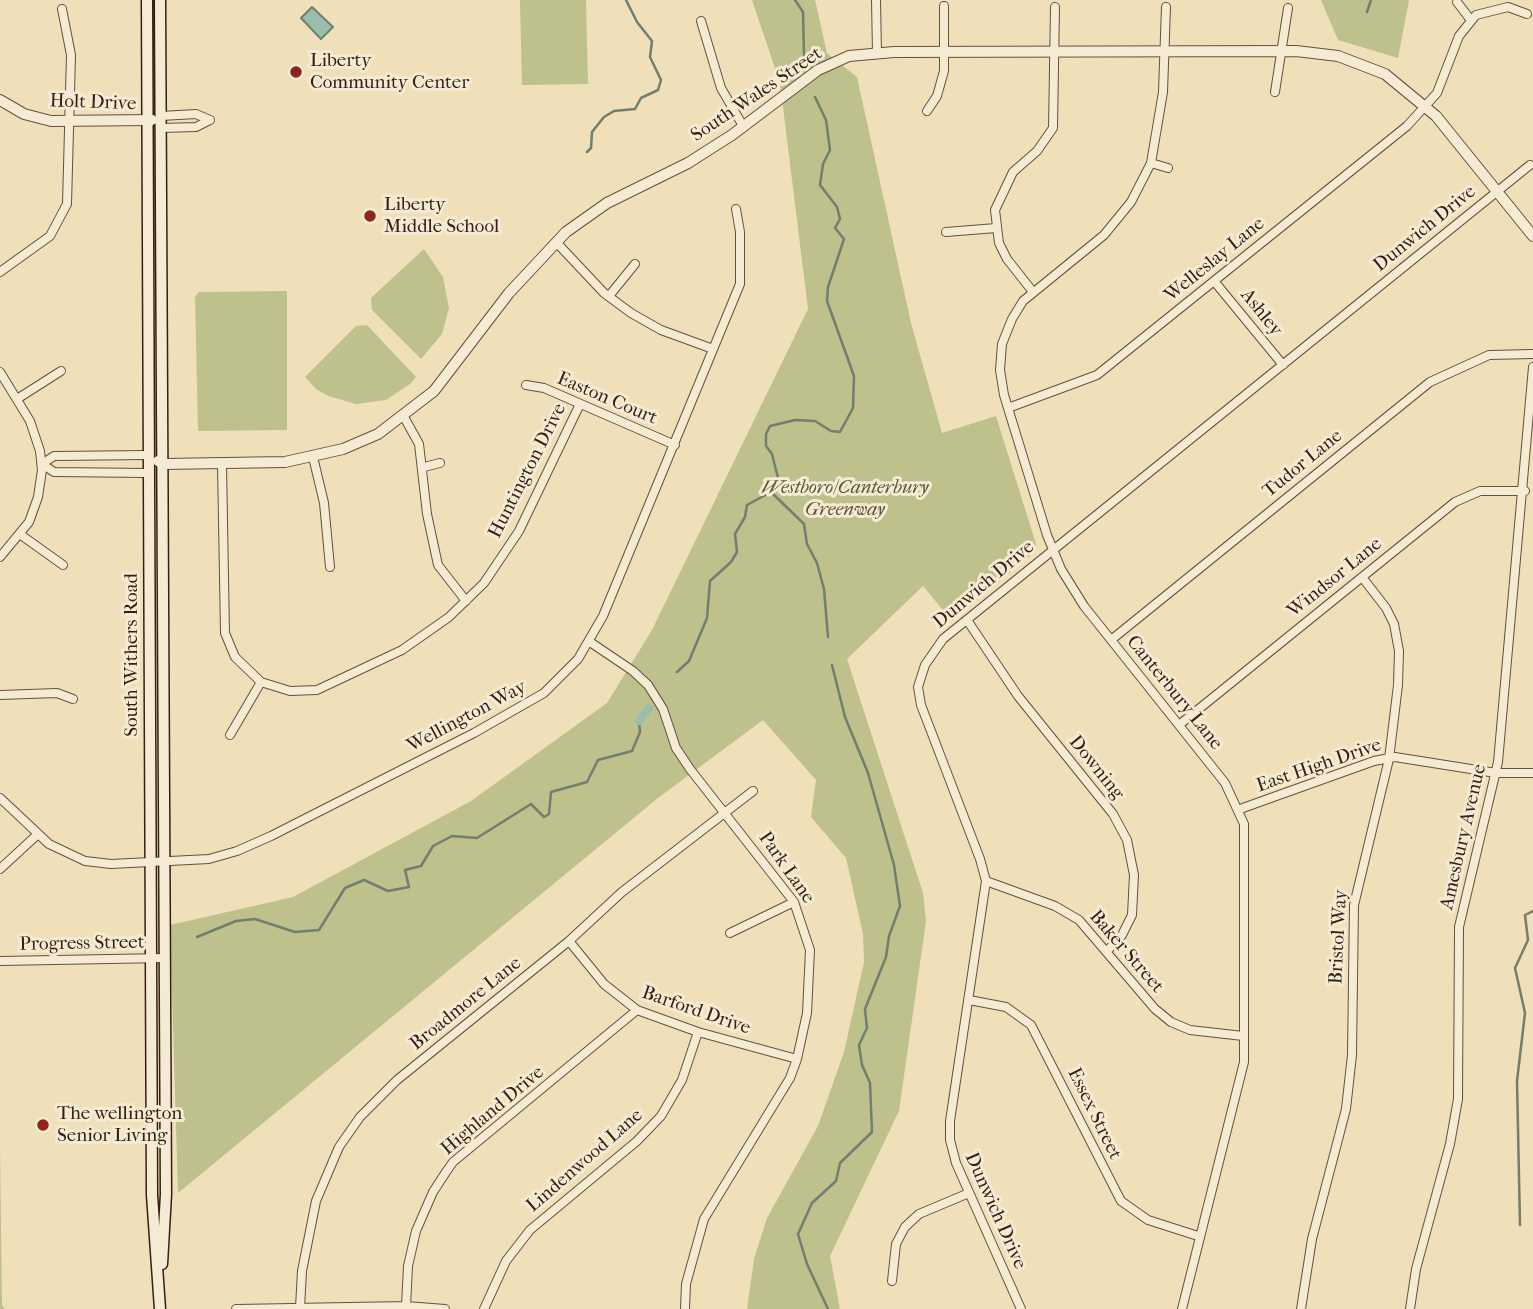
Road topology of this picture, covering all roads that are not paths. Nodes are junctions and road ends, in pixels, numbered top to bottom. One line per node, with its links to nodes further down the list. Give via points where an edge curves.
1 (147, 0): 24 (main road, South Withers Road)
2 (160, 0): 22 (main road, South Withers Road)
3 (876, 0): 14 (street)
4 (1457, 2): 11 (street)
5 (944, 6): 15 (street)
6 (1055, 7): 16 (street)
7 (1166, 7): 17 (street, Canterbury Lane)
8 (1289, 8): 13 (street)
9 (62, 9): 23 (street, via 71,55)
10 (1527, 14): 11 (street, via 1508,6)
11 (1470, 19): 20 (street)
12 (701, 21): 25 (street, via 721,88)
13 (1284, 51): 17 (street, South Wales Street); 18 (street); 20 (street, South Wales Street, via 1338,56 1369,66)
14 (877, 53): 15 (street, South Wales Street); 25 (street, South Wales Street, via 849,56 825,66)
15 (944, 53): 16 (street, South Wales Street); 21 (street, via 937,96)
16 (1055, 53): 17 (street, South Wales Street); 32 (street, via 1053,128 1002,190 995,210)
17 (1164, 54): 27 (street, Canterbury Lane, via 1159,129)
18 (1275, 92)
19 (0, 100): 23 (street, Holt Drive, via 36,118)
20 (1426, 108): 30 (street, South Wales Street); 38 (street, Welleslay Lane)
21 (927, 111)
22 (161, 116): 24 (street, Holt Drive); 26 (main road, South Withers Road); 26 (street, Holt Drive, via 196,114 210,120 197,127)
23 (68, 122): 24 (street, Holt Drive); 37 (street, via 69,191 63,216 41,245)
24 (148, 122): 26 (street, Holt Drive); 53 (main road, South Withers Road)
25 (743, 126): 35 (street, South Wales Street, via 688,163 607,203)
26 (161, 128): 57 (main road, South Withers Road)
27 (1151, 163): 29 (street); 39 (street, Canterbury Lane, via 1131,202 1104,235)
28 (1530, 165): 30 (street, Dunwich Drive)
29 (1168, 168)
30 (1497, 191): 34 (street, South Wales Street); 43 (street, Dunwich Drive)
31 (736, 209): 41 (street, Wellington Way, via 740,284)
32 (996, 228): 33 (street); 39 (street, via 1007,259)
33 (947, 232)
34 (1533, 236)
35 (556, 242): 40 (street); 51 (street, South Wales Street, via 509,293 434,391)
36 (635, 264): 40 (street)
37 (0, 272)
38 (1214, 281): 43 (street, Ashley); 50 (street, Welleslay Lane, via 1097,375)
39 (1033, 292): 50 (street, Canterbury Lane, via 1012,319 1002,344 1001,382)
40 (609, 296): 41 (street, via 661,330)
41 (713, 349): 52 (street, Wellington Way)
42 (1533, 354): 70 (street, Tudor Lane, via 1489,355 1430,382)
43 (1283, 365): 63 (street, Dunwich Drive)
44 (1533, 367): 61 (street, Amesbury Avenue)
45 (61, 370): 48 (street)
46 (0, 372): 48 (street)
47 (526, 385): 49 (street, Easton Court)
48 (18, 399): 56 (street, via 36,435)
49 (580, 404): 52 (street, Easton Court); 68 (street, Huntington Drive, via 519,531)
50 (1008, 408): 63 (street, Canterbury Lane)
51 (404, 417): 54 (street, South Wales Street, via 362,442); 59 (street, via 419,444)
52 (675, 445): 71 (street, Wellington Way)
53 (148, 455): 56 (street, via 54,456); 57 (street); 60 (main road, South Withers Road)
54 (313, 457): 58 (street, South Wales Street); 66 (street, via 324,503)
55 (440, 463): 59 (street)
56 (41, 464): 60 (street, via 54,472); 62 (street, via 38,497)
57 (163, 464): 58 (street, South Wales Street); 60 (street); 86 (main road, South Withers Road)
58 (222, 464): 72 (street, Huntington Drive, via 225,633 235,657)
59 (424, 467): 68 (street, via 427,514 438,565)
60 (148, 473): 85 (main road, South Withers Road)
61 (1524, 491): 67 (street, Windsor Lane, via 1480,491 1455,502); 78 (street, Amesbury Avenue)
62 (21, 535): 64 (street); 65 (street)
63 (1053, 549): 69 (street, Dunwich Drive); 70 (street, Canterbury Lane, via 1070,585)
64 (0, 557)
65 (62, 565)
66 (330, 567)
67 (1362, 577): 75 (street, Windsor Lane); 77 (street, Bristol Way, via 1389,612 1399,650)
68 (466, 601): 72 (street, Huntington Drive, via 402,650 317,690 290,691)
69 (967, 620): 88 (street, Dunwich Drive, via 932,653 918,695); 92 (street, Downing, via 1018,696 1113,814 1127,840 1134,875 1132,915)
70 (1111, 640): 75 (street, Canterbury Lane)
71 (590, 642): 83 (street, Park Lane, via 648,685 663,709 676,748); 86 (street, Wellington Way, via 544,693 474,733 237,851 199,860)
72 (261, 682): 76 (street)
73 (0, 695): 74 (street, via 57,693)
74 (72, 699)
75 (1179, 725): 82 (street, Canterbury Lane)
76 (230, 735)
77 (1389, 760): 78 (street, East High Drive, via 1406,757); 82 (street, East High Drive, via 1374,761); 112 (street, Bristol Way, via 1354,905 1352,1055 1346,1108 1312,1239)
78 (1496, 773): 79 (street, East High Drive); 113 (street, Amesbury Avenue, via 1459,927 1459,1072 1454,1125)
79 (1533, 773)
80 (752, 791): 83 (street, Broadmore Lane)
81 (0, 798): 84 (street, Wellington Way)
82 (1240, 809): 99 (street, Canterbury Lane, via 1246,839)
83 (724, 811): 89 (street, Park Lane); 91 (street, Broadmore Lane)
84 (38, 834): 85 (street, Wellington Way, via 59,851 85,861); 87 (street)
85 (150, 861): 86 (street, Wellington Way); 93 (main road, South Withers Road)
86 (164, 861): 94 (main road, South Withers Road)
87 (0, 869)
88 (986, 881): 92 (street, Baker Street, via 1065,911); 96 (street, Dunwich Drive)
89 (794, 902): 90 (street); 100 (street, Park Lane, via 807,937 810,963 807,1013)
90 (730, 933)
91 (569, 941): 97 (street, Barford Drive, via 604,984); 105 (street, Broadmore Lane, via 390,1086 350,1130 316,1200)
92 (1107, 951): 99 (street, Baker Street, via 1171,1022 1200,1032)
93 (151, 958): 94 (street, Progress Street); 94 (main road, South Withers Road, via 152,1195 160,1309 166,1194); 95 (street, Progress Street)
94 (165, 958)
95 (0, 961)
96 (969, 1000): 101 (street, Dunwich Drive, via 950,1130 956,1163); 102 (street, Essex Street, via 1006,1007 1031,1025 1115,1192 1129,1209)
97 (637, 1010): 98 (street, Barford Drive); 104 (street, Highland Drive, via 453,1162 416,1231 408,1266)
98 (698, 1032): 100 (street, Barford Drive); 108 (street, Lindenwood Lane, via 682,1080 661,1116 530,1230 506,1261)
99 (1243, 1036): 102 (street, Canterbury Lane, via 1242,1074)
100 (797, 1059): 109 (street, Park Lane, via 704,1219 686,1284)
101 (969, 1193): 103 (street, via 919,1214 905,1227 896,1244); 110 (street, Dunwich Drive)
102 (1198, 1236): 111 (street, Canterbury Lane)
103 (892, 1281)
104 (407, 1306): 105 (street); 107 (street)
105 (300, 1308): 106 (street)
106 (236, 1309)
107 (445, 1309)
108 (484, 1309)
109 (685, 1309)
110 (1021, 1309)
111 (1182, 1309)
112 (1301, 1309)
113 (1410, 1309)

